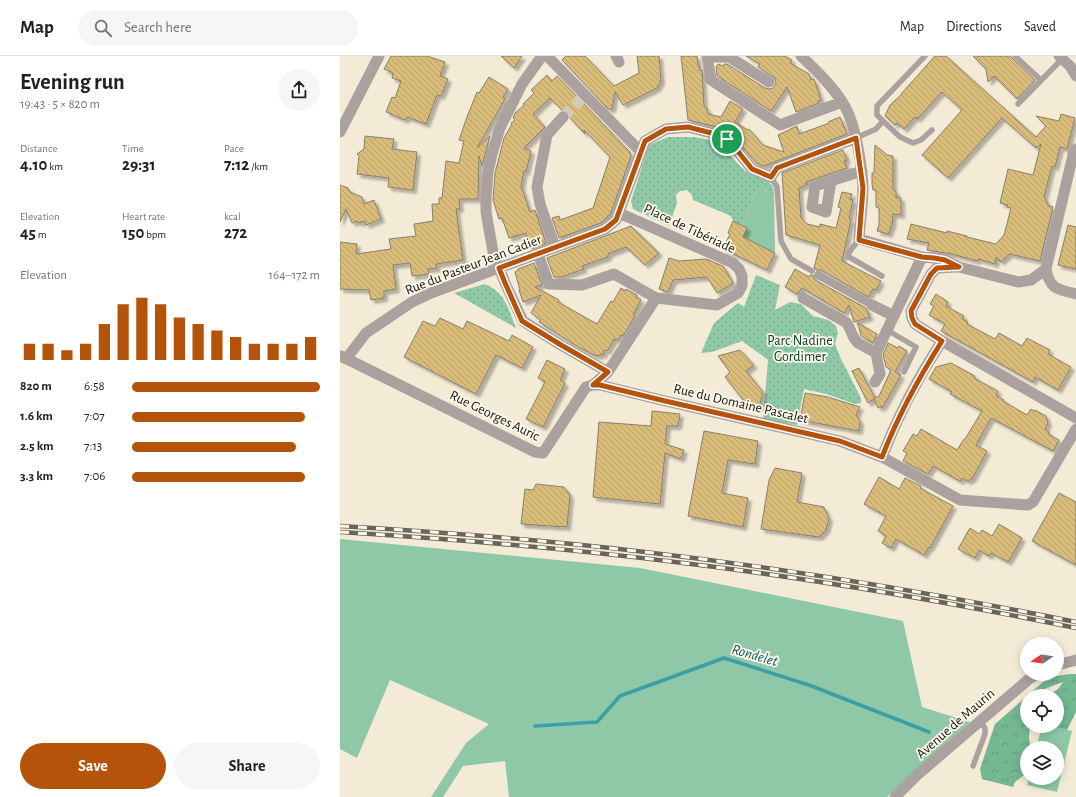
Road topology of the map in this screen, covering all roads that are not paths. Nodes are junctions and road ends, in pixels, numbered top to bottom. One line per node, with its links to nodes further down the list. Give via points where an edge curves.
1 (379, 56): 17 (street)
2 (542, 56): 30 (street, via 522,84 500,128 488,172 486,212 493,252)
3 (547, 56): 20 (street)
4 (801, 56): 12 (street, via 814,67)
5 (925, 56): 15 (lane, via 877,106 877,114)
6 (1015, 56): 10 (lane)
7 (707, 57): 11 (street, via 729,57); 12 (street, via 711,80 780,125)
8 (1061, 57): 9 (street); 10 (lane)
9 (1076, 76)
10 (1041, 80): 13 (lane)
11 (769, 82)
12 (842, 102): 18 (street, via 849,114)
13 (1018, 104)
14 (563, 117): 26 (street, via 547,135 537,187 540,204)
15 (883, 121): 16 (lane, via 900,138 913,143 921,140); 18 (lane, via 876,129)
16 (932, 130)
17 (340, 132)
18 (856, 138): 21 (street); 22 (street, via 777,168)
19 (1076, 149): 31 (street)
20 (640, 151): 22 (street, via 645,141 666,129 688,127 723,136 752,169); 24 (street)
21 (862, 171): 23 (street); 25 (street)
22 (771, 177): 32 (lane, via 777,187 781,240 791,259)
23 (830, 181)
24 (619, 212): 26 (street, Rue du Pasteur Jean Cadier, via 616,220 605,229); 35 (street, Place de Tibériade, via 733,263 742,276 742,286 738,293 717,305)
25 (859, 240): 28 (street); 33 (lane, via 848,254 849,257)
26 (555, 247): 27 (street, Rue du Pasteur Jean Cadier)
27 (538, 254): 30 (street, Rue du Pasteur Jean Cadier); 35 (street, via 549,284 582,285 614,274)
28 (922, 257): 29 (street, via 945,260); 38 (street)
29 (959, 267): 31 (street, via 1018,282 1031,280); 40 (street, via 937,268 931,274 911,311 915,324)
30 (499, 268): 42 (street, Rue du Pasteur Jean Cadier, via 412,302 366,333); 43 (street, via 522,321)
31 (1046, 269): 34 (street, via 1048,279 1055,289)
32 (815, 273): 37 (street)
33 (882, 276)
34 (1076, 294)
35 (656, 298): 43 (street, Rue Georges Auric)
36 (803, 298): 41 (street, via 847,323 858,343)
37 (872, 305): 38 (street)
38 (894, 316): 39 (street)
39 (887, 330): 41 (street); 44 (lane, via 916,347)
40 (942, 341): 47 (street); 49 (street, via 891,434)
41 (876, 353): 45 (street, via 880,374)
42 (343, 357): 46 (street, Rue Georges Auric, via 539,453 543,453 586,387)
43 (608, 372): 46 (street, Rue Georges Auric)
44 (904, 372)
45 (875, 382)
46 (593, 385): 49 (street, Rue du Domaine Pascalet, via 840,441)
47 (1076, 418)
48 (1076, 429): 49 (street, Rue du Domaine Pascalet, via 1033,502 1028,505 960,500)
49 (882, 457)
50 (1076, 660): 51 (street)
51 (1064, 663)
52 (1028, 681): 53 (street, Avenue de Maurin)
53 (980, 722): 54 (lane, via 985,728 985,734); 55 (street, Avenue de Maurin)
54 (974, 766)
55 (895, 797)

